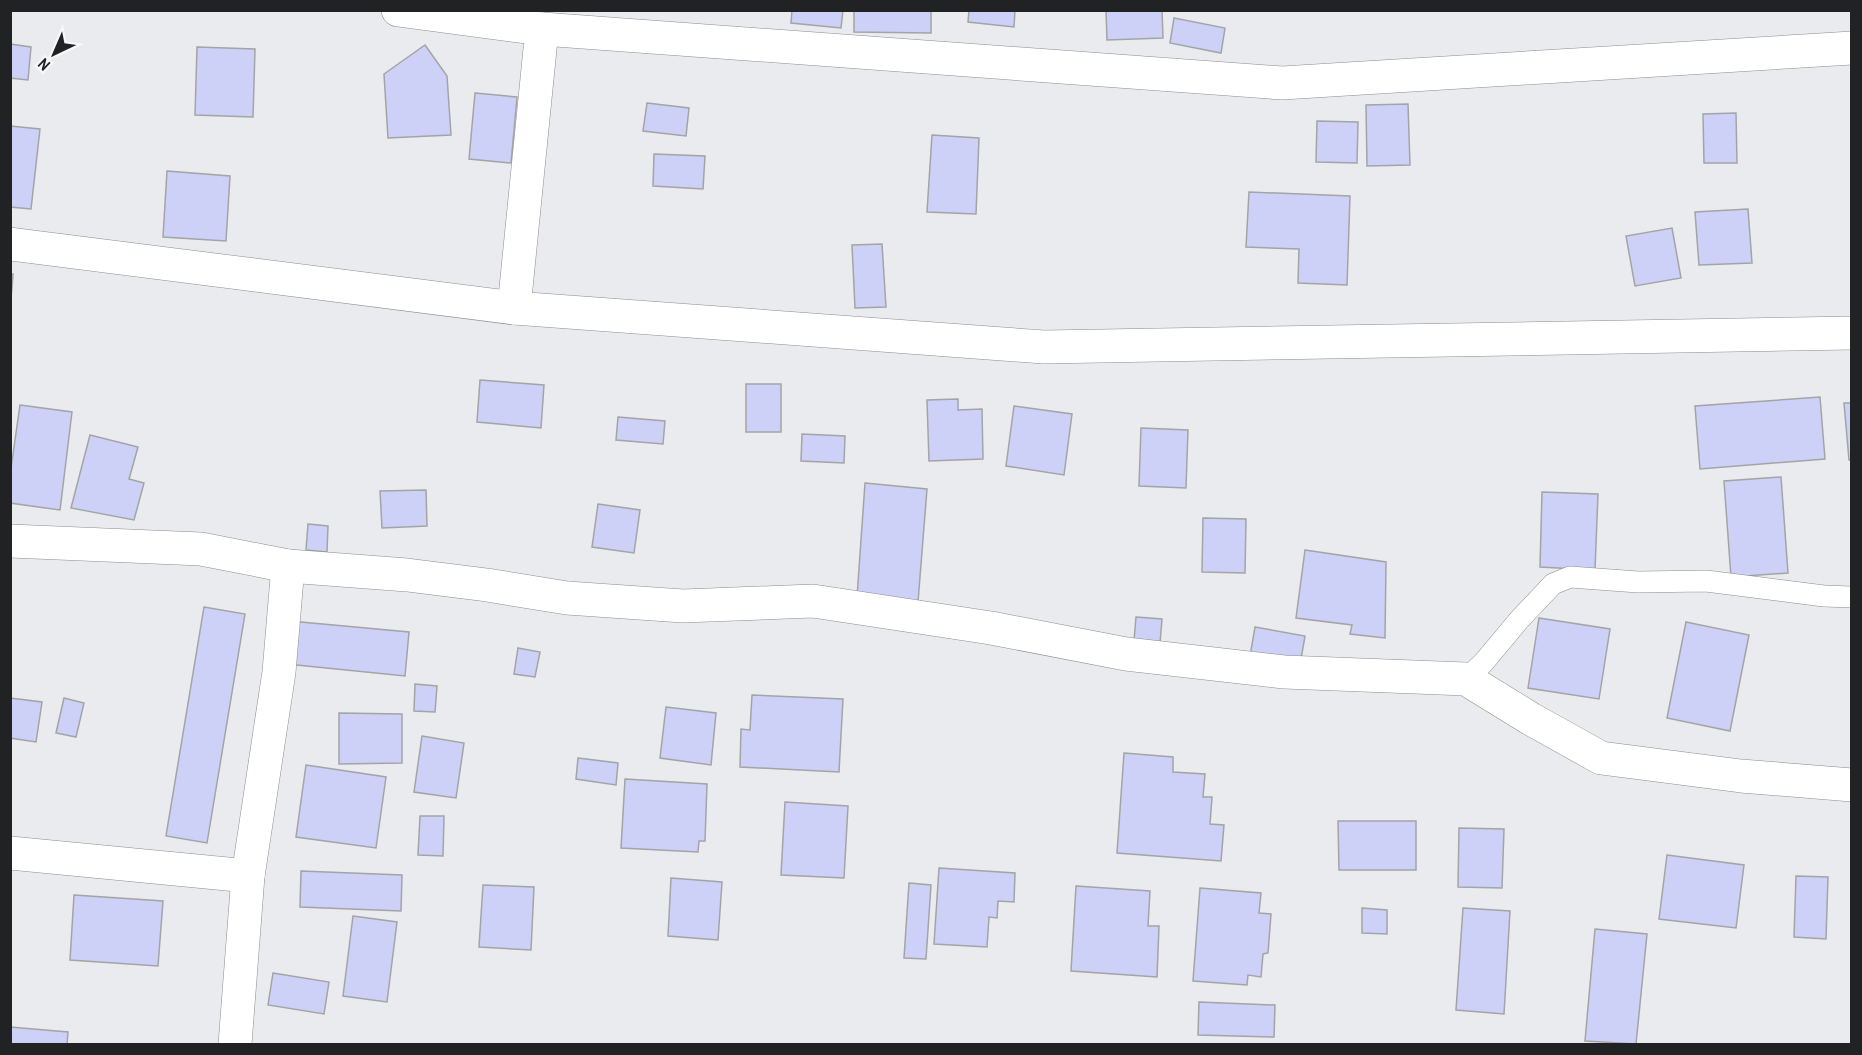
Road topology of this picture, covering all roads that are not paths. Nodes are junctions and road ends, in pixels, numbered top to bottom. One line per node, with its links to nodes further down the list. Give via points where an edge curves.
1 (398, 10): 2 (street)
2 (542, 29): 3 (street, via 1282,83); 5 (street)
3 (1851, 48)
4 (10, 244): 5 (street)
5 (514, 308): 6 (street, via 1044,347)
6 (1851, 333)
7 (10, 541): 8 (street, via 201,549)
8 (288, 566): 10 (street, via 441,579 567,598 672,605 813,600 1126,654 1284,672); 13 (street, via 279,672)
9 (1851, 597): 10 (lane, via 1706,581 1570,577 1553,584)
10 (1466, 679): 11 (street, via 1601,758)
11 (1851, 785)
12 (10, 853): 13 (street)
13 (248, 876): 14 (street)
14 (235, 1044)

